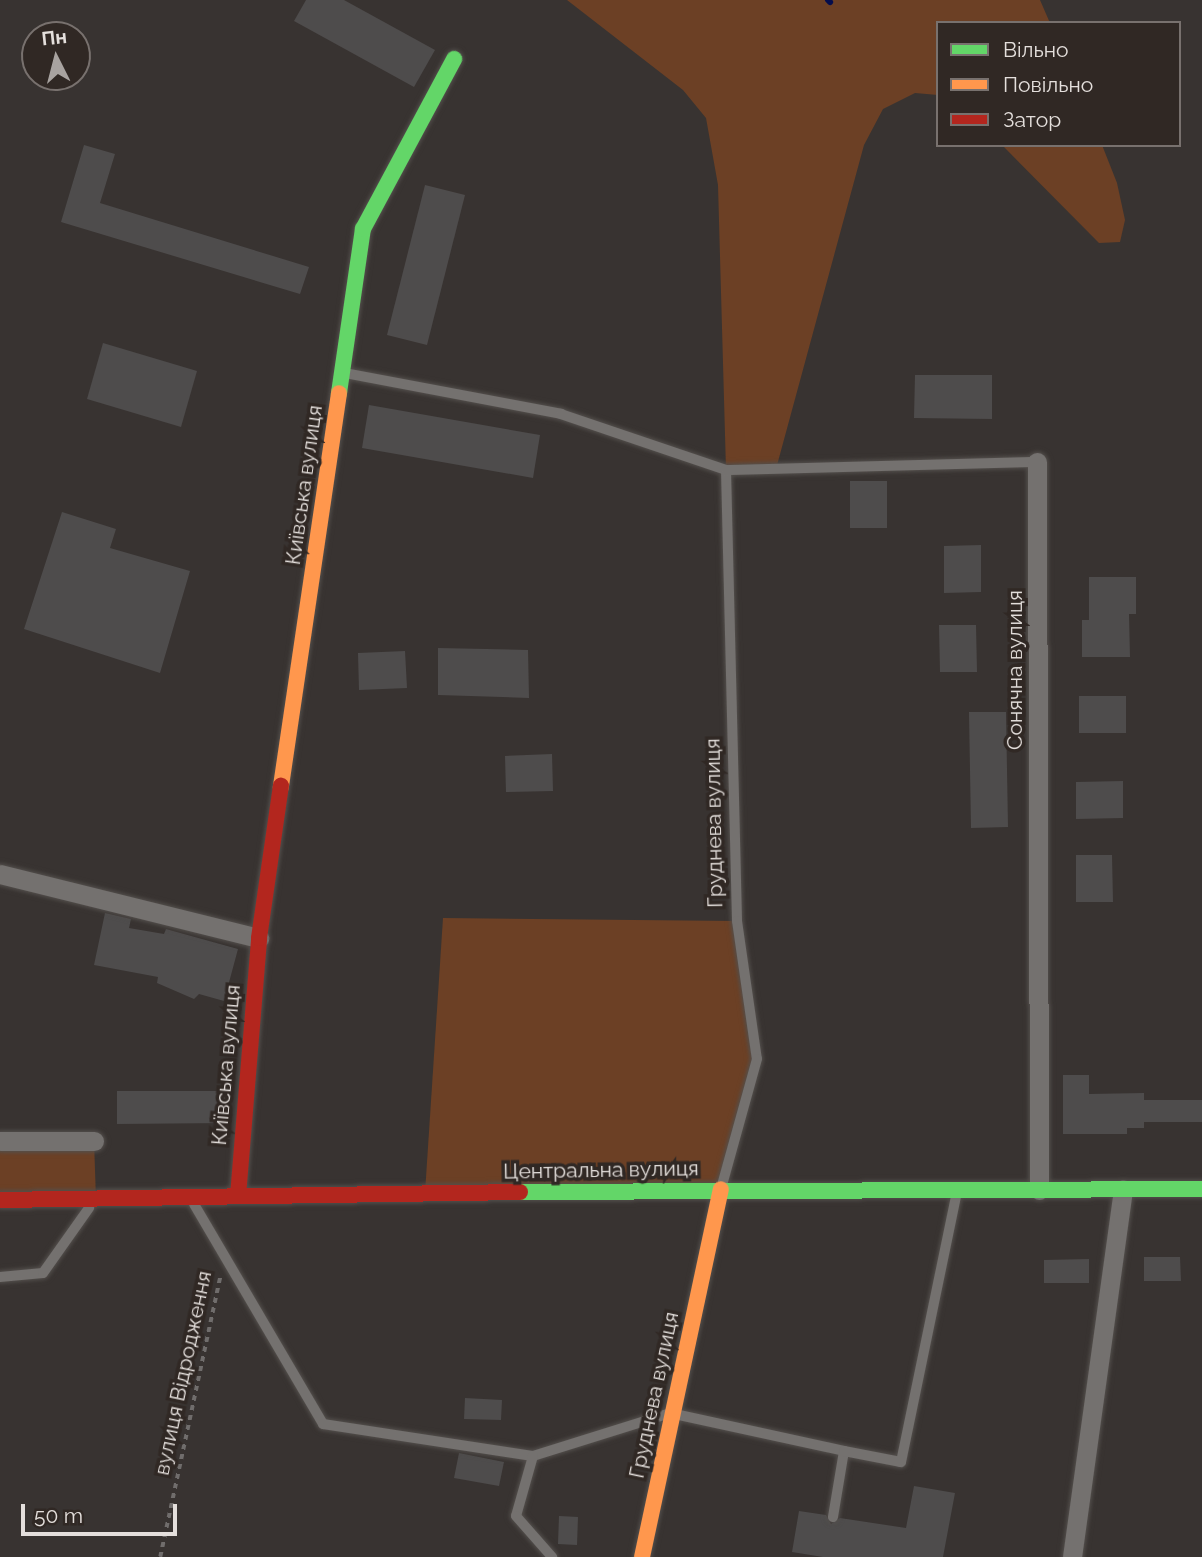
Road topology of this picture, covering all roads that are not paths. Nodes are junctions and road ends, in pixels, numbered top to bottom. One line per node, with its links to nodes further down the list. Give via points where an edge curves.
1 (454, 60): 2 (main road, Київська вулиця, via 363,229)
2 (343, 372): 4 (lane, via 561,414); 6 (main road, Київська вулиця)
3 (1037, 462): 4 (lane, Сонячна вулиця); 12 (street, Сонячна вулиця)
4 (726, 470): 9 (lane, Груднева вулиця, via 737,921 757,1059)
5 (0, 874): 6 (street)
6 (259, 938): 14 (main road, Київська вулиця)
7 (0, 1141): 8 (street)
8 (94, 1141)
9 (721, 1189): 13 (main road, Центральна вулиця); 14 (main road, Центральна вулиця); 19 (main road, Груднева вулиця)
10 (1123, 1189): 11 (main road, Центральна вулиця); 12 (main road, Центральна вулиця); 25 (street)
11 (1202, 1189)
12 (1039, 1190): 13 (main road, Центральна вулиця)
13 (957, 1191): 20 (lane, via 901,1462)
14 (237, 1196): 15 (main road, Центральна вулиця)
15 (190, 1197): 16 (main road, Центральна вулиця); 21 (lane, via 323,1424)
16 (96, 1199): 17 (main road, Центральна вулиця); 18 (lane, via 43,1273)
17 (0, 1200)
18 (0, 1278)
19 (670, 1413): 20 (lane); 21 (lane); 24 (main road, Груднева вулиця)
20 (844, 1451): 22 (lane)
21 (533, 1456): 23 (lane, via 516,1517)
22 (834, 1517)
23 (552, 1557)
24 (642, 1557)
25 (1072, 1557)

